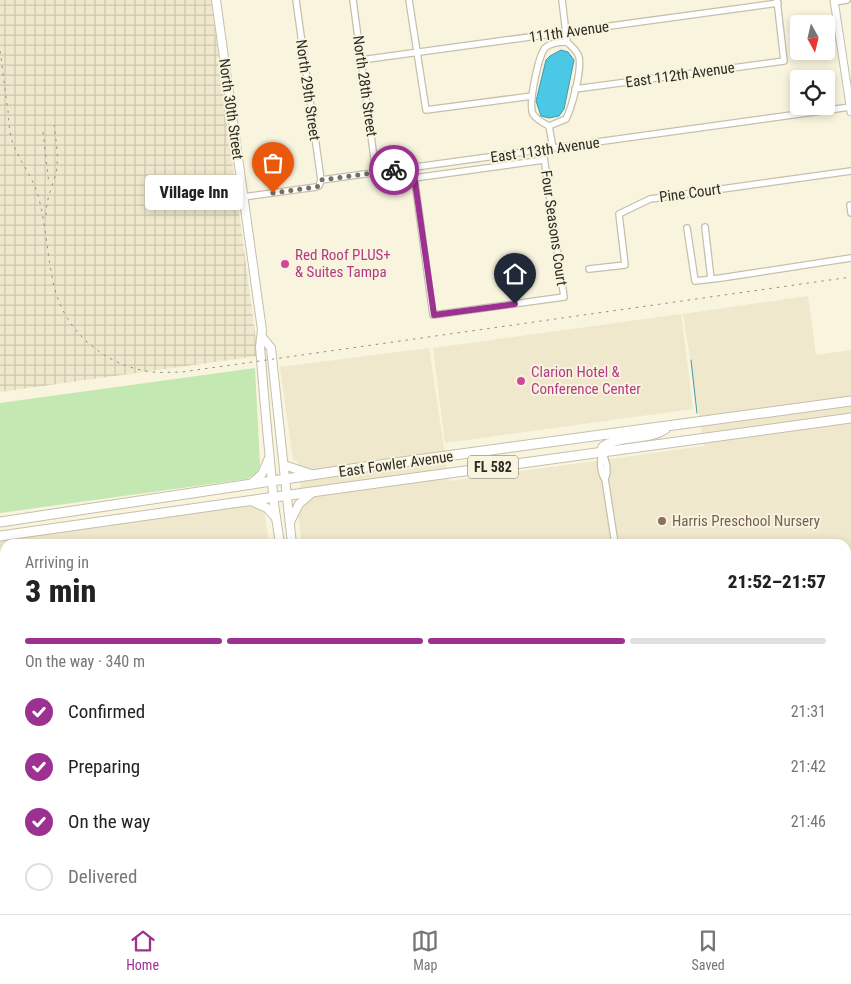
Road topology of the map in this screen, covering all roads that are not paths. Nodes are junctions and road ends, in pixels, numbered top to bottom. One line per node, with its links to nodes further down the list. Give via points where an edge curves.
1 (216, 0): 26 (main road, North 30th Street)
2 (296, 0): 25 (street, North 29th Street)
3 (353, 0): 12 (street, North 28th Street)
4 (409, 0): 11 (street)
5 (562, 0): 9 (street)
6 (847, 0): 7 (street)
7 (834, 1): 15 (street)
8 (778, 2): 9 (street, 111th Avenue); 13 (street, East 112th Avenue, via 784,61)
9 (566, 32): 10 (street); 11 (street, 111th Avenue)
10 (567, 42): 13 (street, via 576,50 579,59); 14 (street, via 545,48)
11 (417, 53): 12 (street, 111th Avenue); 14 (street, via 426,110)
12 (361, 60): 23 (street, North 28th Street)
13 (575, 89): 17 (street, via 566,119)
14 (532, 96): 17 (street, via 532,113)
15 (850, 108): 16 (street); 18 (street, East 113th Avenue)
16 (851, 112)
17 (549, 126): 18 (street)
18 (553, 148): 19 (street, East 113th Avenue)
19 (543, 150): 20 (street, Four Seasons Court); 21 (street, East 113th Avenue)
20 (544, 160): 24 (street); 24 (street, Four Seasons Court, via 564,297 452,313 434,315)
21 (413, 168): 23 (street, East 113th Avenue); 24 (street, Four Seasons Court)
22 (851, 171): 32 (street, Pine Court, via 650,199 619,214 625,265)
23 (376, 173): 25 (street, East 113th Avenue)
24 (414, 178)
25 (321, 180): 26 (street, East 113th Avenue, via 316,187)
26 (243, 197): 34 (main road, North 30th Street)
27 (850, 205): 28 (street)
28 (851, 213)
29 (687, 228): 33 (street, via 695,281)
30 (705, 228): 33 (street)
31 (851, 258): 33 (street)
32 (589, 269)
33 (711, 279)
34 (262, 337): 39 (main road, North 30th Street, via 260,347); 40 (main road, North 30th Street, via 270,348)
35 (851, 401): 37 (main road, East Fowler Avenue / FL 582)
36 (851, 418): 38 (main road, East Fowler Avenue / FL 582)
37 (670, 426): 38 (main road, via 650,436 606,444); 41 (main road, East Fowler Avenue / FL 582)
38 (602, 452): 45 (main road, East Fowler Avenue / FL 582); 55 (street)
39 (269, 456): 43 (main road, North 30th Street); 44 (main road, via 264,471)
40 (284, 465): 41 (main road); 42 (main road, North 30th Street)
41 (313, 475): 42 (main road, East Fowler Avenue / FL 582)
42 (286, 479): 43 (main road, East Fowler Avenue / FL 582); 46 (main road, North 30th Street)
43 (272, 481): 44 (main road, East Fowler Avenue / FL 582); 47 (main road, North 30th Street)
44 (251, 484): 50 (main road, East Fowler Avenue / FL 582)
45 (313, 492): 46 (main road, East Fowler Avenue / FL 582); 51 (main road, via 299,504)
46 (286, 495): 47 (main road, East Fowler Avenue / FL 582); 51 (main road, North 30th Street)
47 (273, 497): 48 (main road, East Fowler Avenue / FL 582); 49 (main road, North 30th Street)
48 (248, 500): 49 (main road, via 267,508); 52 (main road, East Fowler Avenue / FL 582)
49 (277, 520): 53 (main road, North 30th Street)
50 (0, 522)
51 (290, 524): 54 (main road, North 30th Street)
52 (0, 536)
53 (279, 539)
54 (292, 539)
55 (614, 539)

